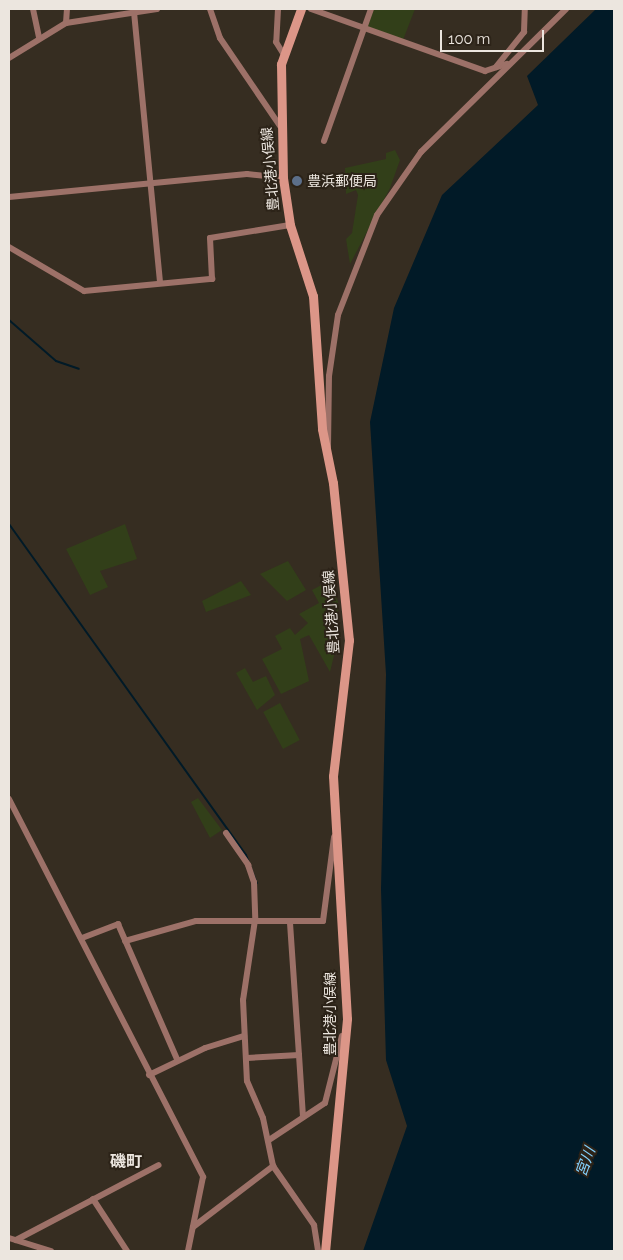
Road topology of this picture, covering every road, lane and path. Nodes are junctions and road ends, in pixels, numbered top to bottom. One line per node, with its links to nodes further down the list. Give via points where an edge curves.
1 (33, 9): 15 (street)
2 (67, 9): 13 (street)
3 (147, 9): 4 (street); 12 (street)
4 (157, 9)
5 (210, 9): 20 (street, via 220,38)
6 (278, 9): 16 (street, via 276,42)
7 (301, 9): 16 (main road, 豊北港小俣線)
8 (311, 9): 14 (street)
9 (371, 9): 14 (street)
10 (525, 9): 19 (street, via 524,32)
11 (566, 9): 18 (street)
12 (134, 12): 13 (street); 23 (street)
13 (66, 23): 15 (street)
14 (364, 28): 19 (street, via 485,71); 21 (street)
15 (39, 38): 17 (street)
16 (284, 55): 20 (main road, 豊北港小俣線)
17 (9, 58)
18 (509, 64): 19 (street); 28 (street, via 421,152 369,230 338,314 329,376)
19 (496, 68)
20 (280, 126): 22 (main road, 豊北港小俣線)
21 (324, 141)
22 (282, 178): 23 (street, via 247,174); 25 (main road, 豊北港小俣線)
23 (151, 184): 24 (street); 27 (street)
24 (9, 197)
25 (290, 225): 27 (street, via 210,238 212,279); 28 (main road, 豊北港小俣線, via 313,296 322,429)
26 (9, 247): 27 (street, via 84,291)
27 (160, 283)
28 (328, 452): 31 (main road, 豊北港小俣線, via 349,640 335,729)
29 (9, 799): 34 (street)
30 (226, 833): 32 (street, via 253,876)
31 (334, 837): 33 (street, via 326,918); 36 (main road, 豊北港小俣線)
32 (255, 920): 33 (street); 35 (street, via 196,921); 37 (street, via 244,983)
33 (290, 923): 38 (street)
34 (82, 938): 35 (street, via 118,924); 41 (street)
35 (125, 941): 40 (street)
36 (347, 1019): 42 (street, via 325,1103); 54 (main road, 豊北港小俣線)
37 (244, 1036): 39 (street); 40 (street)
38 (298, 1055): 39 (street); 42 (street)
39 (247, 1058): 43 (street, via 247,1081)
40 (177, 1059): 41 (street)
41 (149, 1075): 47 (street, via 203,1177)
42 (303, 1117): 43 (street)
43 (268, 1140): 45 (street)
44 (159, 1165): 46 (street)
45 (273, 1166): 47 (street); 53 (street, via 314,1225)
46 (93, 1199): 49 (street); 51 (street)
47 (193, 1228): 52 (street)
48 (9, 1238): 49 (street)
49 (16, 1240): 50 (street)
50 (50, 1251)
51 (127, 1251)
52 (188, 1251)
53 (318, 1251)
54 (325, 1251)

